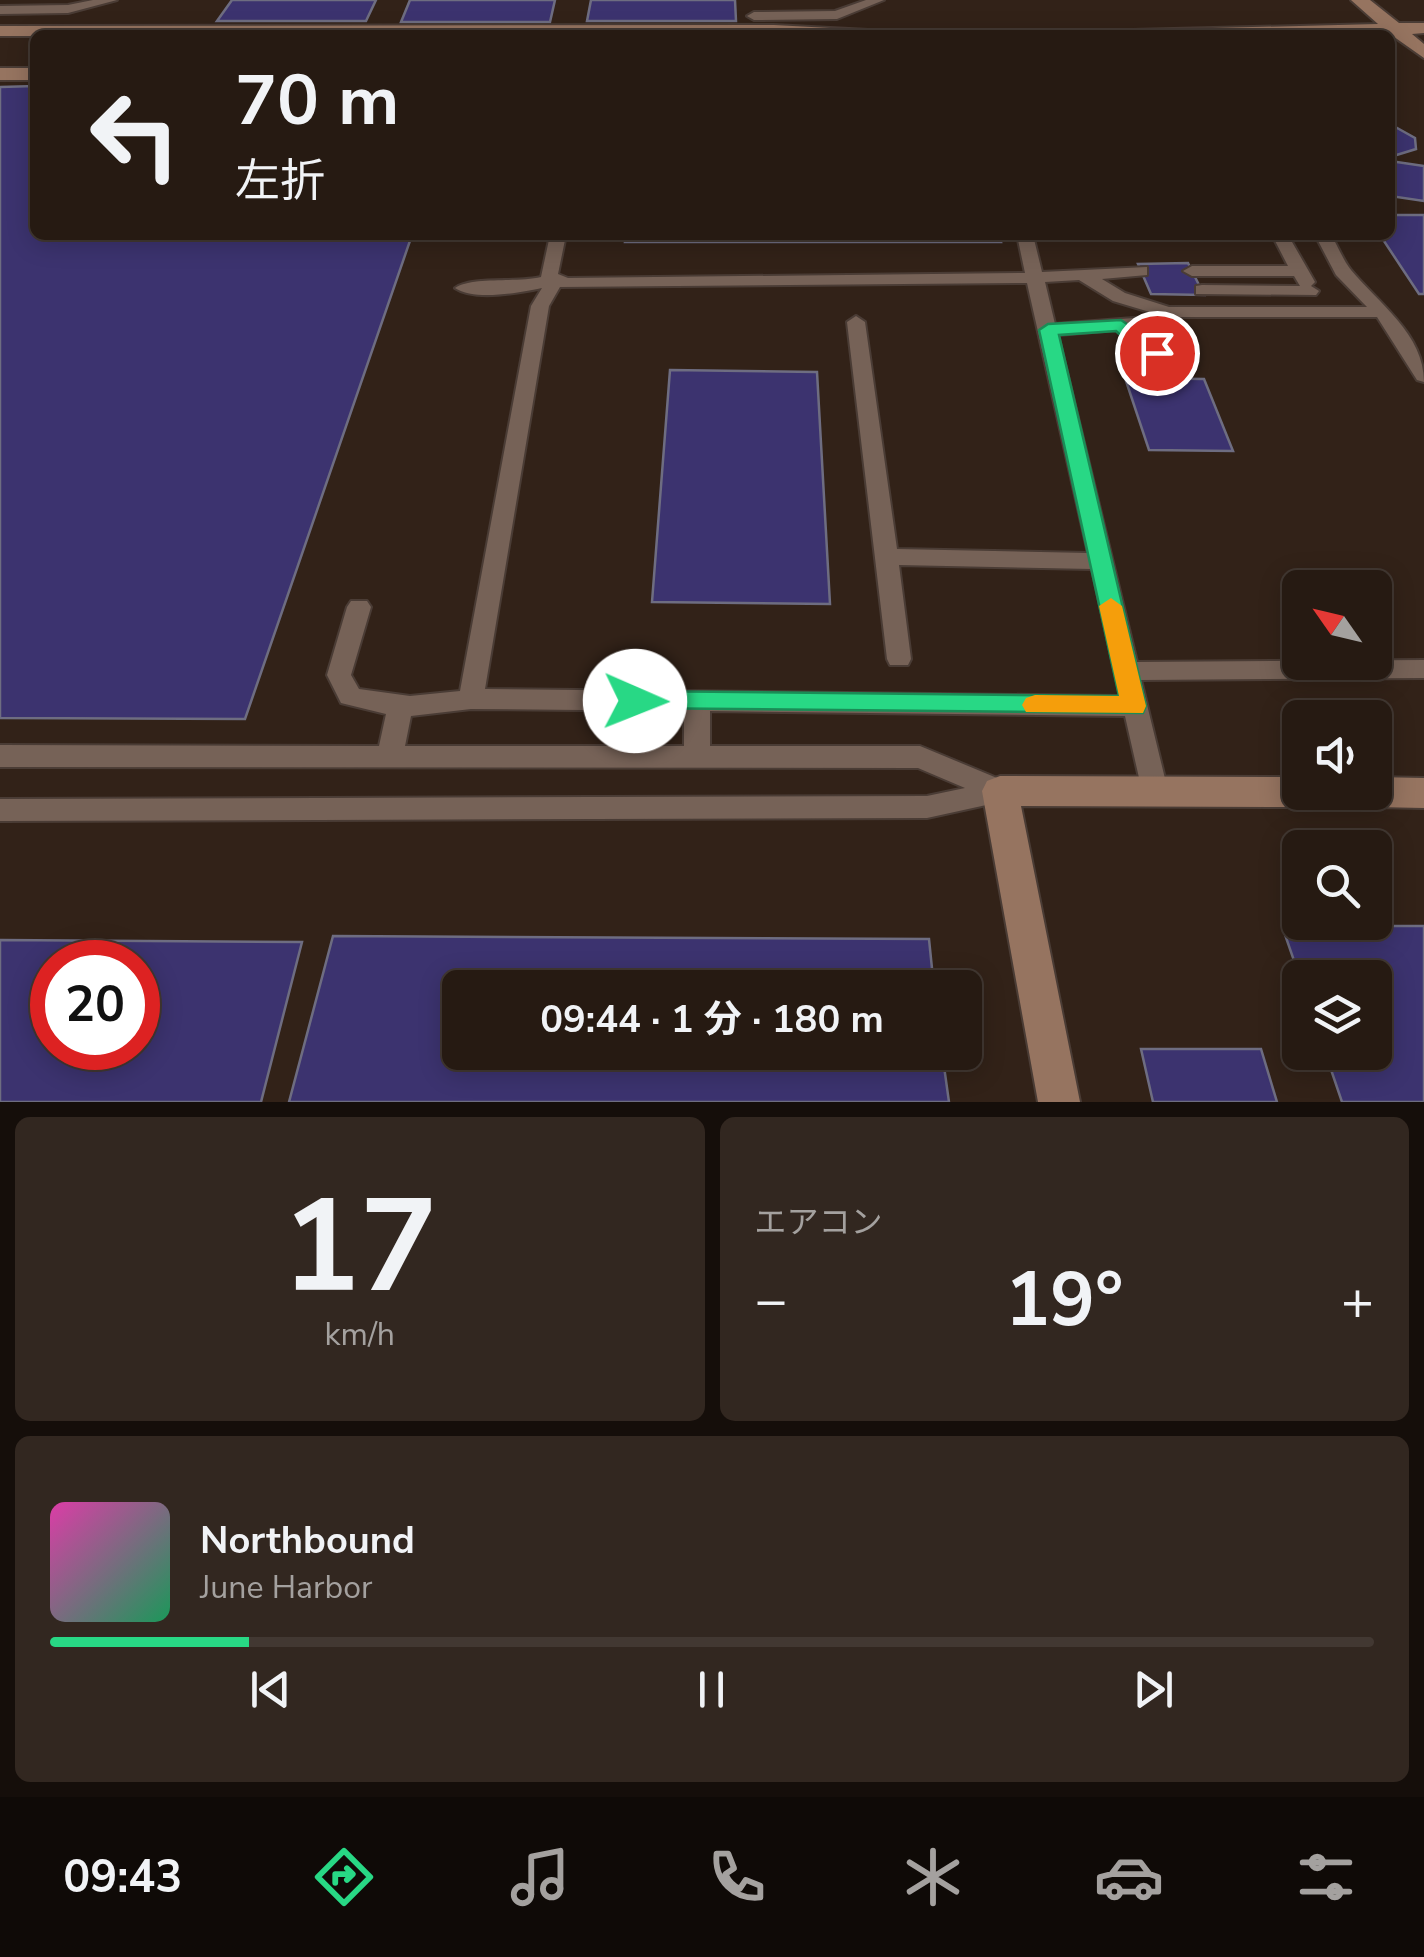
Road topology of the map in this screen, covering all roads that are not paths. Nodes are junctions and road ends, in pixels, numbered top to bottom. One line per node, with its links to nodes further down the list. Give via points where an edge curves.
1 (111, 0): 4 (lane, via 68,10)
2 (878, 0): 5 (lane, via 838,14)
3 (1360, 0): 7 (street)
4 (0, 10)
5 (754, 16)
6 (1424, 28): 10 (street)
7 (1385, 30)
8 (0, 31): 9 (street)
9 (30, 31)
10 (1395, 37)
11 (1395, 39): 14 (street)
12 (0, 45): 13 (street)
13 (30, 45)
14 (1421, 48): 17 (street)
15 (0, 60): 16 (street)
16 (30, 60)
17 (1424, 72)
18 (0, 74): 19 (street)
19 (30, 74)
20 (557, 240): 28 (lane, via 549,276)
21 (1026, 240): 29 (lane)
22 (1283, 240): 26 (lane)
23 (1325, 240): 36 (lane, via 1342,271)
24 (1141, 271): 27 (lane)
25 (1192, 271): 26 (lane)
26 (1300, 271): 33 (lane)
27 (1085, 276): 29 (lane); 31 (lane); 34 (lane, via 1118,297)
28 (556, 280): 29 (lane); 30 (lane); 48 (lane, via 540,306)
29 (1034, 280): 39 (lane)
30 (464, 288)
31 (1150, 290)
32 (1202, 290): 33 (lane)
33 (1310, 291): 35 (lane)
34 (1168, 312): 35 (lane); 38 (lane)
35 (1322, 312): 36 (lane)
36 (1383, 312): 41 (lane)
37 (856, 322): 42 (lane)
38 (1121, 326): 39 (lane); 40 (lane, via 1157,353)
39 (1048, 330): 43 (lane)
40 (1168, 374)
41 (1424, 376)
42 (887, 557): 43 (lane); 45 (lane)
43 (1100, 560): 47 (lane)
44 (360, 607): 50 (lane, via 339,675 350,696)
45 (898, 660)
46 (1424, 669): 47 (lane)
47 (1125, 670): 51 (lane)
48 (471, 699): 49 (lane); 50 (lane)
49 (696, 702): 51 (lane); 54 (lane)
50 (401, 705): 53 (lane)
51 (1134, 706): 56 (lane)
52 (0, 756): 53 (lane)
53 (390, 756): 54 (lane)
54 (697, 756): 55 (lane, via 920,757)
55 (1000, 791): 56 (street); 60 (lane, via 928,808); 61 (street)
56 (1154, 791): 57 (street)
57 (1282, 792)
58 (1392, 792): 59 (street)
59 (1424, 792)
60 (0, 810)
61 (1060, 1102)

